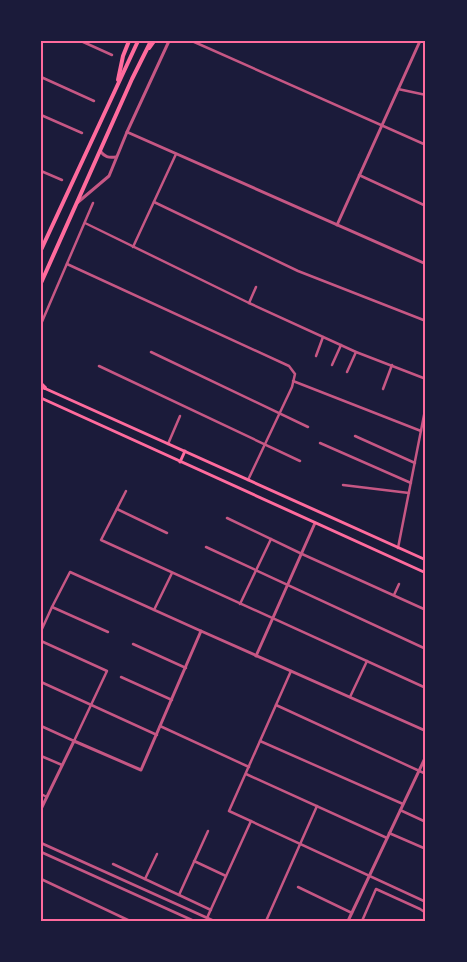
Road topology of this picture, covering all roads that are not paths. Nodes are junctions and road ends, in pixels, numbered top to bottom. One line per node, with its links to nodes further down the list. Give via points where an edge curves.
1 (81, 41): 8 (street)
2 (129, 41): 10 (highway)
3 (138, 41): 10 (highway)
4 (152, 41): 19 (highway)
5 (169, 41): 16 (street)
6 (192, 41): 15 (street)
7 (420, 41): 11 (street)
8 (112, 55)
9 (41, 77): 13 (street)
10 (116, 89): 32 (highway)
11 (398, 89): 12 (street); 15 (street)
12 (426, 95)
13 (94, 101)
14 (41, 115): 17 (street)
15 (382, 126): 18 (street); 23 (street)
16 (127, 132): 20 (street); 21 (street)
17 (82, 133)
18 (426, 145)
19 (100, 151): 21 (street, via 109,158); 26 (highway)
20 (176, 154): 25 (street); 30 (street)
21 (117, 157): 26 (street, via 108,176)
22 (41, 171): 24 (street)
23 (359, 175): 28 (street); 30 (street)
24 (62, 180)
25 (154, 202): 31 (street); 38 (street, via 298,271)
26 (77, 203): 35 (highway)
27 (94, 203): 29 (street)
28 (426, 206)
29 (85, 223): 31 (street); 33 (street)
30 (337, 225): 34 (street)
31 (133, 247): 37 (street)
32 (41, 250)
33 (67, 264): 39 (street); 50 (street, via 289,366 295,374)
34 (426, 264)
35 (41, 283)
36 (256, 288): 37 (street)
37 (249, 303): 40 (street)
38 (426, 321)
39 (41, 324)
40 (323, 337): 41 (street); 44 (street)
41 (341, 345): 43 (street); 45 (street)
42 (151, 352): 55 (street)
43 (356, 352): 46 (street); 48 (street)
44 (316, 356)
45 (332, 365)
46 (392, 365): 49 (street); 52 (street)
47 (99, 366): 61 (street)
48 (347, 372)
49 (426, 379)
50 (294, 380): 55 (street); 59 (street)
51 (43, 386): 62 (main road)
52 (383, 389)
53 (41, 398): 66 (main road)
54 (426, 405): 56 (street)
55 (280, 413): 58 (street); 61 (street)
56 (425, 414): 59 (street)
57 (180, 416): 62 (street)
58 (308, 427)
59 (421, 431): 67 (street)
60 (355, 436): 67 (street)
61 (265, 443): 65 (street); 68 (street)
62 (168, 444): 64 (main road)
63 (320, 444): 69 (street)
64 (185, 451): 66 (main road); 68 (main road)
65 (300, 461)
66 (180, 462): 75 (main road)
67 (415, 463): 69 (street)
68 (248, 480): 79 (main road)
69 (411, 483): 72 (street)
70 (343, 485): 72 (street)
71 (126, 491): 73 (street)
72 (409, 493): 79 (street)
73 (117, 509): 76 (street); 83 (street, via 101,540)
74 (227, 518): 77 (street)
75 (316, 524): 80 (street); 84 (main road)
76 (166, 533)
77 (271, 539): 80 (street); 82 (street)
78 (206, 547): 82 (street)
79 (398, 548): 81 (main road)
80 (302, 554): 86 (street); 87 (street)
81 (426, 560)
82 (256, 571): 86 (street); 88 (street)
83 (172, 573): 88 (street); 90 (street)
84 (426, 574)
85 (400, 584): 87 (street)
86 (288, 585): 92 (street); 98 (street)
87 (394, 596): 91 (street)
88 (240, 604): 92 (street)
89 (52, 606): 90 (street, via 70,572); 93 (street); 95 (street)
90 (154, 610): 94 (street)
91 (426, 610)
92 (273, 619): 99 (street); 100 (street)
93 (41, 631)
94 (202, 631): 99 (street); 101 (street)
95 (108, 632)
96 (41, 641): 108 (street, via 107,670)
97 (133, 644): 101 (street)
98 (426, 648)
99 (256, 656): 102 (street)
100 (367, 661): 105 (street); 106 (street)
101 (186, 668): 107 (street)
102 (291, 671): 106 (street); 109 (street)
103 (121, 677): 107 (street)
104 (41, 682): 108 (street)
105 (426, 688)
106 (350, 697): 112 (street)
107 (172, 700): 111 (street)
108 (91, 704): 113 (street); 114 (street)
109 (276, 705): 115 (street); 120 (street)
110 (41, 726): 114 (street)
111 (160, 726): 113 (street); 119 (street)
112 (426, 730)
113 (157, 735): 114 (street, via 141,770)
114 (74, 740): 118 (street)
115 (260, 741): 119 (street); 125 (street)
116 (41, 756): 118 (street)
117 (426, 756): 120 (street)
118 (62, 765): 124 (street)
119 (249, 767): 121 (street)
120 (419, 771): 122 (street); 125 (street)
121 (246, 774): 126 (street); 129 (street, via 229,811)
122 (426, 774)
123 (41, 794): 124 (street)
124 (47, 797): 127 (street)
125 (403, 804): 128 (street)
126 (317, 806): 133 (street); 135 (street)
127 (41, 810)
128 (400, 810): 130 (street); 132 (street)
129 (251, 821): 135 (street); 141 (street)
130 (426, 822)
131 (208, 831): 139 (street)
132 (389, 833): 133 (street); 136 (street)
133 (387, 838): 142 (street)
134 (41, 843): 152 (street)
135 (300, 844): 142 (street); 157 (street)
136 (426, 849)
137 (41, 852): 151 (street)
138 (157, 854): 144 (street)
139 (194, 861): 141 (street); 146 (street)
140 (113, 864): 144 (street)
141 (226, 876): 148 (street)
142 (370, 876): 147 (street); 149 (street)
143 (41, 879): 153 (street)
144 (145, 880): 146 (street)
145 (298, 887): 149 (street)
146 (179, 895): 148 (street)
147 (426, 902)
148 (211, 910): 152 (street)
149 (352, 913): 158 (street)
150 (426, 913): 159 (street, via 376,889)
151 (185, 916): 154 (street); 155 (street)
152 (207, 918): 156 (street)
153 (130, 921)
154 (183, 921)
155 (194, 921)
156 (214, 921)
157 (266, 921)
158 (348, 921)
159 (362, 921)

